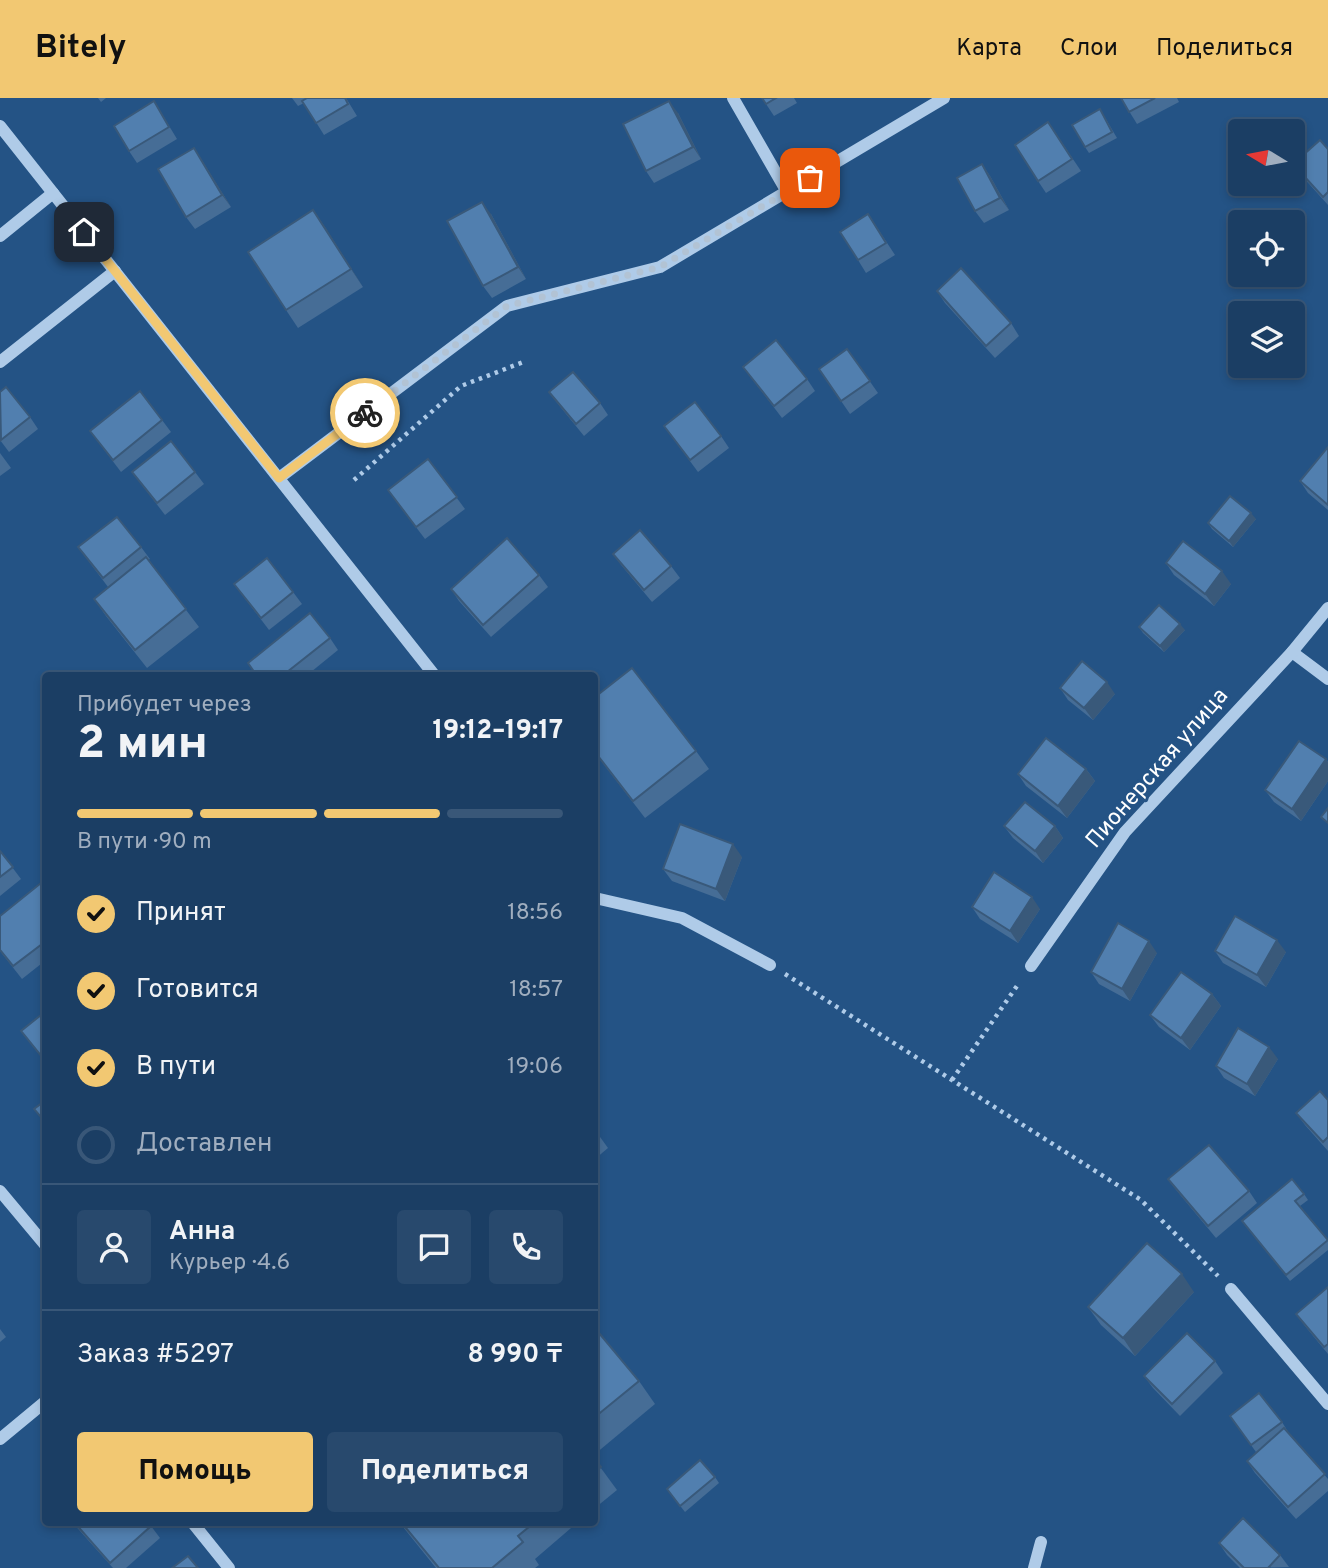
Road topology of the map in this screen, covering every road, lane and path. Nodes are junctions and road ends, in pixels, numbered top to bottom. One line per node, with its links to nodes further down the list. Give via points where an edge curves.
1 (733, 98): 4 (street)
2 (944, 98): 4 (street)
3 (0, 126): 5 (street)
4 (787, 192): 10 (street, via 660,267 507,306)
5 (53, 193): 6 (street); 7 (street)
6 (0, 236)
7 (115, 271): 9 (street); 10 (street)
8 (526, 361): 11 (path, via 461,386)
9 (0, 362)
10 (279, 478): 14 (street)
11 (354, 480)
12 (1328, 608): 13 (street, Пионерская улица)
13 (1292, 652): 15 (street); 18 (street, Пионерская улица, via 1125,832)
14 (432, 672)
15 (1328, 679)
16 (598, 899): 17 (street, via 682,918)
17 (771, 965): 19 (path)
18 (1031, 966): 19 (path)
19 (952, 1080): 22 (path, via 1141,1200)
20 (0, 1191): 21 (street)
21 (42, 1241)
22 (1231, 1289): 24 (street)
23 (42, 1404): 25 (street)
24 (1328, 1404)
25 (0, 1439)
26 (195, 1526): 28 (street)
27 (1041, 1542): 29 (street)
28 (229, 1568)
29 (1034, 1568)

